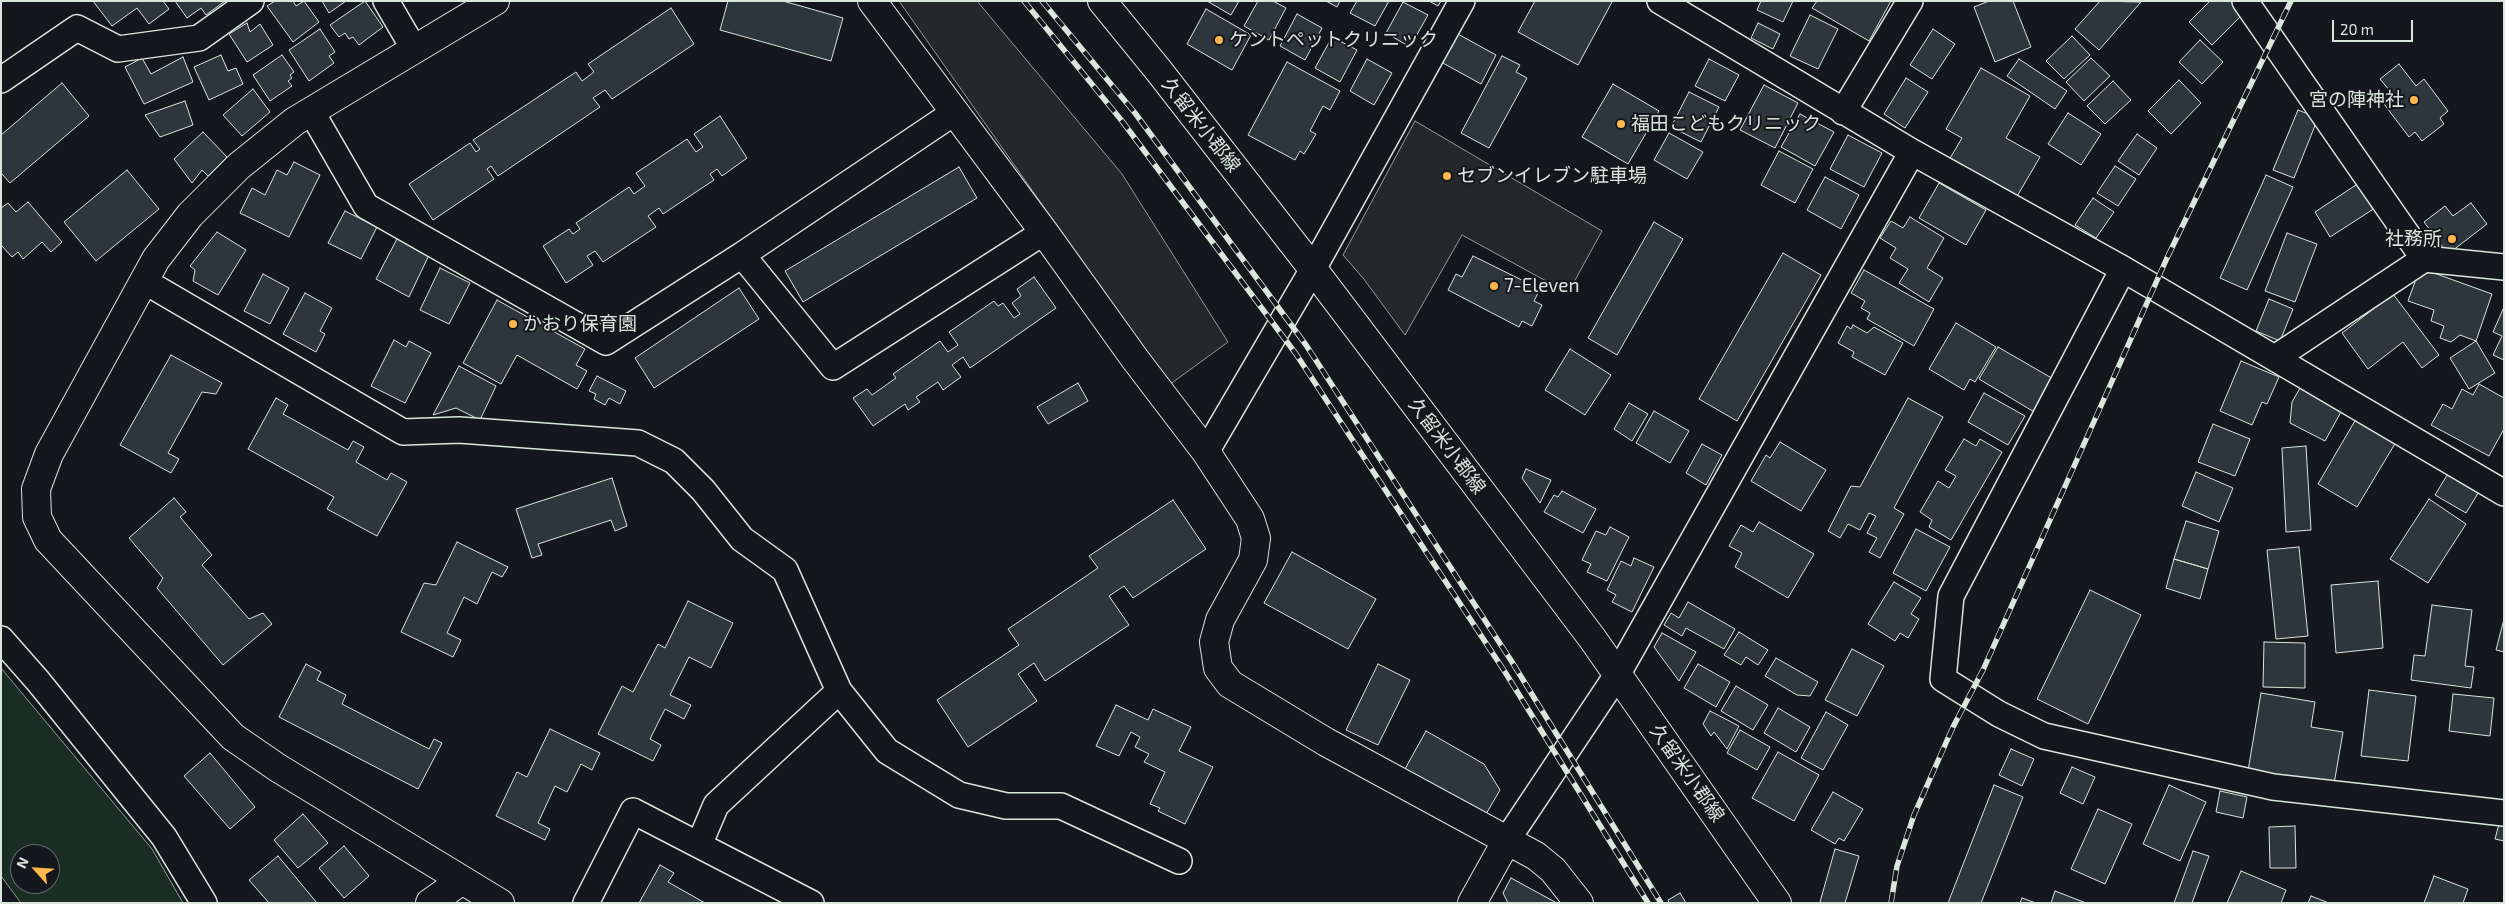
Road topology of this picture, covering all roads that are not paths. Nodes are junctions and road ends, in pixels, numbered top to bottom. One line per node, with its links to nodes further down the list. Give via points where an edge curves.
1 (251, 1): 11 (street, via 199,38 118,49 77,28)
2 (386, 1): 10 (street)
3 (494, 1): 10 (street)
4 (872, 1): 13 (street)
5 (1102, 1): 20 (street, 久留米小郡線)
6 (1462, 1): 20 (street)
7 (1660, 1): 14 (street)
8 (1910, 1): 14 (street)
9 (2245, 1): 18 (street)
10 (414, 49): 12 (street)
11 (1, 80)
12 (311, 111): 17 (street, via 366,206 606,342); 22 (street, via 239,166 190,215 156,259)
13 (955, 112): 16 (street); 17 (street)
14 (1843, 112): 15 (street)
15 (1912, 152): 21 (street); 27 (street)
16 (1044, 232): 17 (street, via 833,367); 24 (street)
17 (742, 256)
18 (2424, 259): 19 (street); 23 (street)
19 (2504, 267)
20 (1313, 269): 24 (street); 27 (street, 久留米小郡線)
21 (2123, 269): 23 (street); 29 (street, via 1951,596 1943,680 1999,714 2044,736 2273,787)
22 (144, 281): 28 (street, via 403,432 459,430 638,443 674,461 703,490 742,539 785,570); 33 (street, via 42,471 36,489 37,517 48,540 233,737)
23 (2275, 358): 25 (street)
24 (1206, 452): 30 (street, via 1250,519 1256,538 1252,560 1220,620 1214,642 1218,668 1230,684 1326,742)
25 (2504, 493)
26 (1, 639): 34 (street, via 164,837)
27 (1617, 675): 30 (street); 41 (street, 久留米小郡線)
28 (839, 691): 31 (street, via 716,806); 32 (street, via 887,751 959,795 1006,806 1061,806)
29 (2504, 812)
30 (1507, 840): 39 (street); 40 (street, via 1554,870)
31 (699, 845): 37 (street, via 633,811); 38 (street)
32 (1179, 861)
33 (461, 881): 35 (street); 36 (street)
34 (204, 903)
35 (430, 903)
36 (500, 903)
37 (586, 903)
38 (811, 903)
39 (1472, 903)
40 (1579, 903)
41 (1777, 903)

